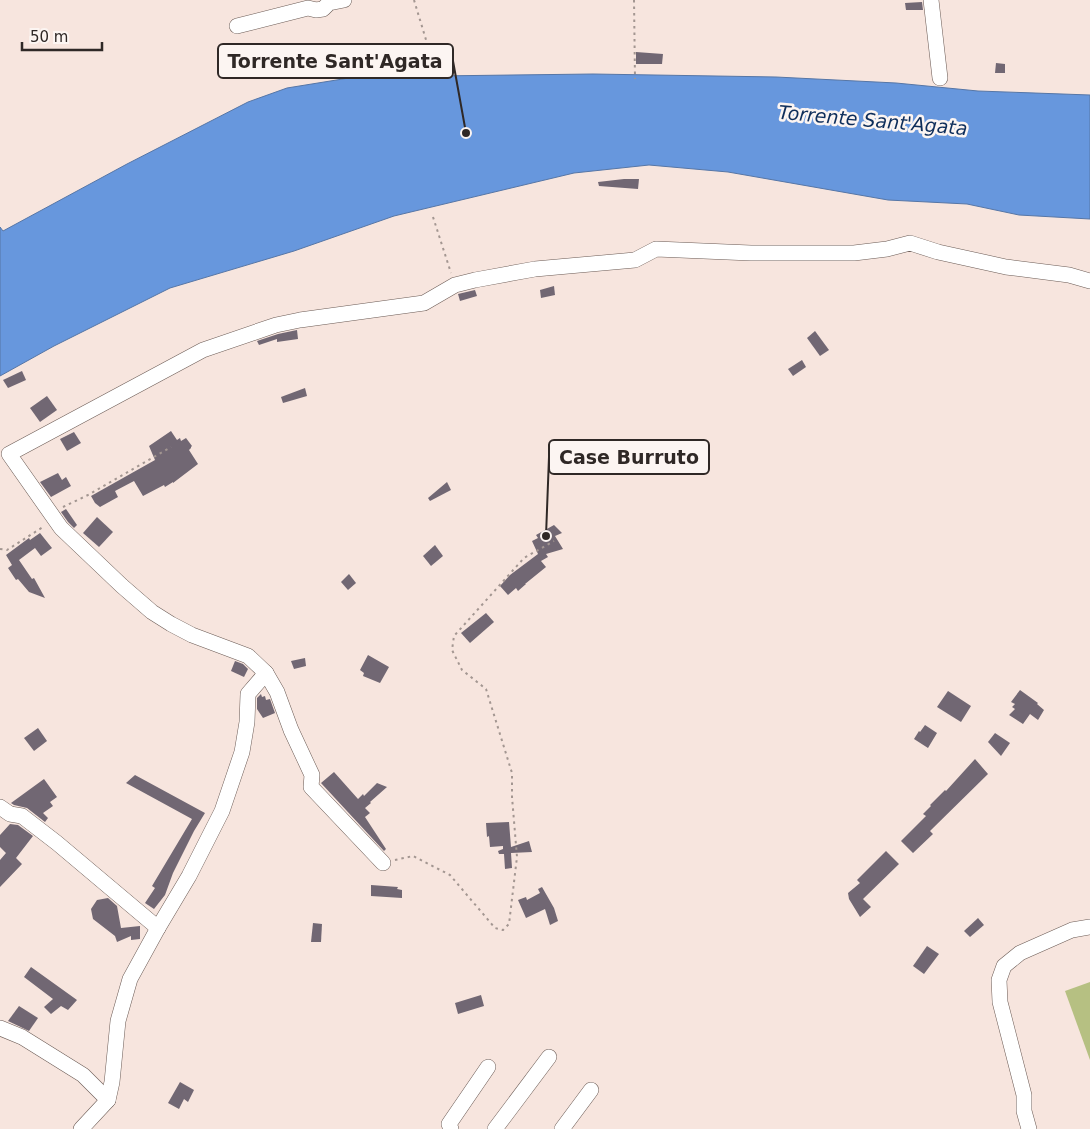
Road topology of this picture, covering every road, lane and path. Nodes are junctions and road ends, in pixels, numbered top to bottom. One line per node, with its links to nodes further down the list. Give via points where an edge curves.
1 (344, 0): 5 (street, via 323,9 308,8)
2 (414, 0): 6 (path)
3 (634, 0): 8 (path)
4 (931, 0): 7 (street)
5 (237, 26)
6 (436, 73)
7 (940, 78)
8 (635, 79)
9 (433, 218): 11 (path)
10 (1090, 281): 11 (street, via 1006,267 910,243 854,253 656,249 635,260 535,269)
11 (454, 285): 13 (street, via 424,303 276,324 203,350 9,454)
12 (171, 447): 13 (path)
13 (53, 517): 15 (path, via 7,550); 16 (street, via 73,540 152,612 192,635 248,656)
14 (554, 541): 18 (path, via 524,558 454,636 452,650 462,670 486,689 512,773 517,857 510,924 503,930 495,928 450,875 413,856)
15 (0, 549)
16 (266, 673): 18 (street, via 312,775 311,787); 20 (street, via 248,694 242,752 222,811)
17 (0, 807): 20 (street, via 10,814 22,816)
18 (383, 863)
19 (1090, 927): 30 (street, via 1072,930 1020,953 1004,966 999,980 1000,1002 1024,1095)
20 (158, 928): 25 (street, via 130,979 118,1021)
21 (0, 1028): 25 (street, via 83,1075)
22 (549, 1057): 28 (street)
23 (488, 1066): 27 (street, via 449,1124)
24 (591, 1090): 29 (street)
25 (108, 1100): 26 (street)
26 (81, 1129)
27 (451, 1129)
28 (495, 1129)
29 (562, 1129)
30 (1029, 1129)

